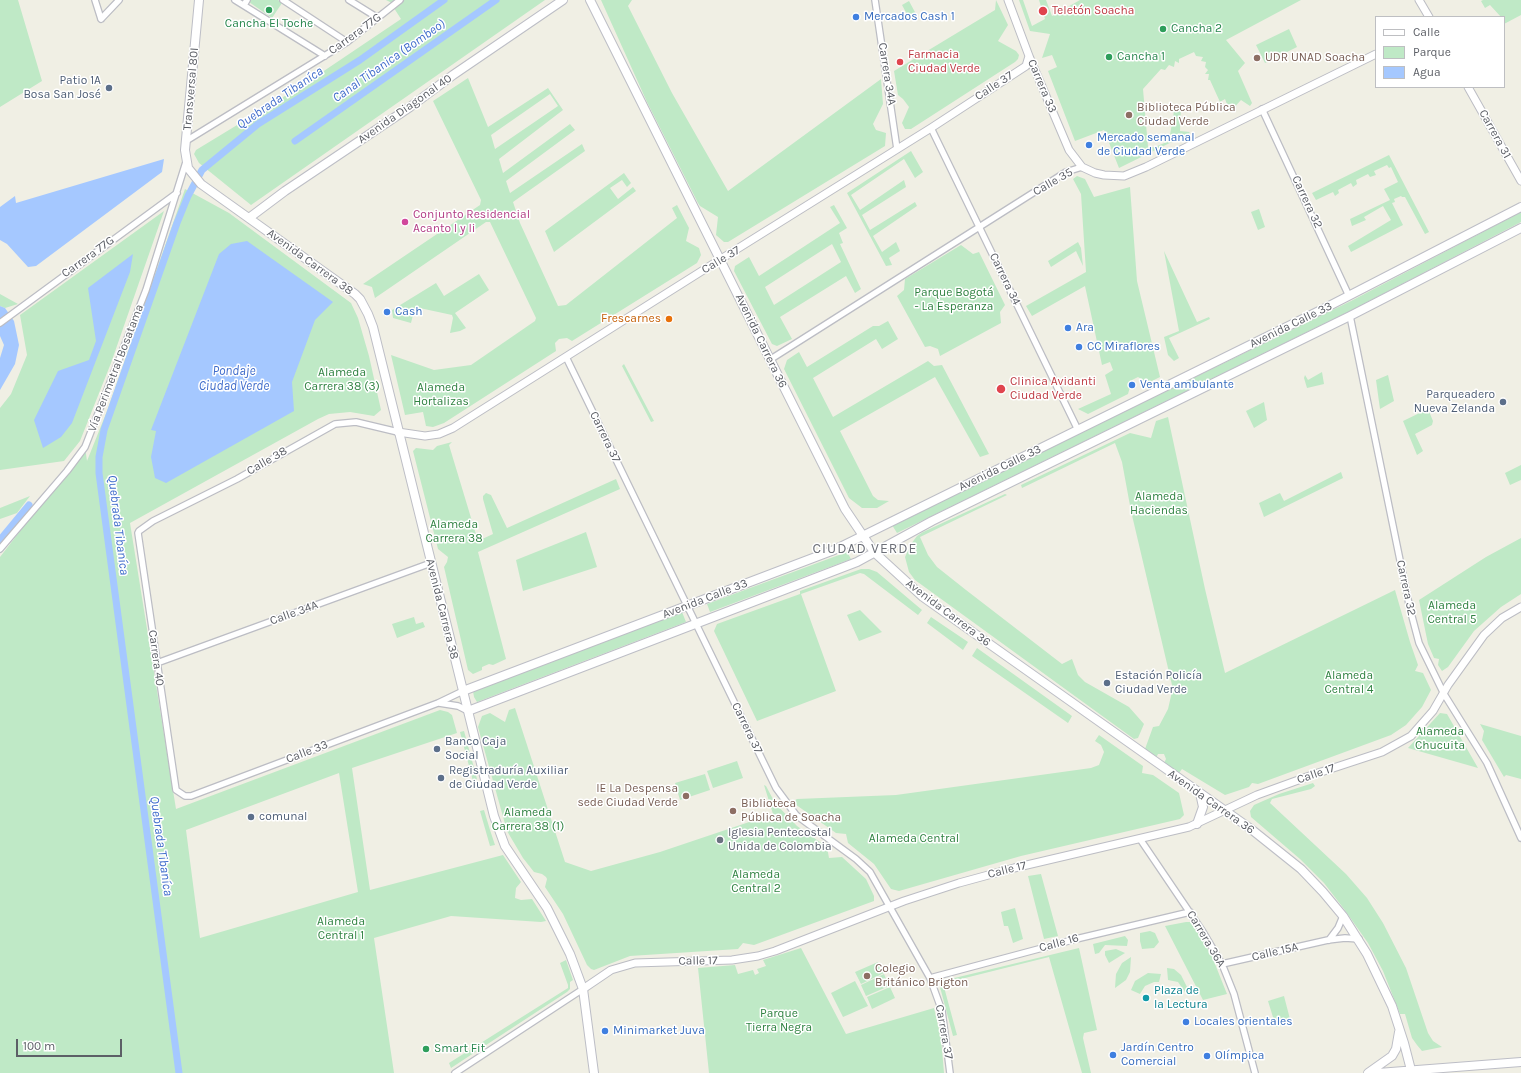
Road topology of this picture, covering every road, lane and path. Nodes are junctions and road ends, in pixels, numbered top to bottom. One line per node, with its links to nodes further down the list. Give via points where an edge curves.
1 (96, 0): 2 (street, via 101,19)
2 (119, 0)
3 (199, 0): 23 (main road, Transversal 80I)
4 (236, 0): 13 (street)
5 (283, 0): 16 (street)
6 (349, 0): 15 (street)
7 (400, 0): 15 (street, Carrera 77G)
8 (563, 0): 31 (main road, Avenida Diagonal 40)
9 (590, 0): 34 (main road, Avenida Carrera 36)
10 (875, 0): 24 (street, Carrera 34A)
11 (1008, 0): 19 (street, Carrera 33)
12 (1419, 0): 14 (street)
13 (245, 3): 18 (street)
14 (1427, 16)
15 (378, 18): 16 (street, Carrera 77G)
16 (347, 42): 18 (street, Carrera 77G)
17 (1375, 54): 21 (street, Calle 35)
18 (325, 56): 23 (street, Carrera 77G)
19 (1029, 56): 22 (street, Calle 37, via 1026,66); 26 (street, Carrera 33, via 1069,150)
20 (1469, 88): 27 (street, Carrera 31)
21 (1262, 109): 26 (street, Calle 35, via 1124,176 1104,175); 35 (street, Carrera 32)
22 (931, 128): 24 (street, Calle 37); 32 (street, Carrera 34)
23 (186, 141): 25 (main road, Transversal 80I)
24 (897, 149): 34 (street, Calle 37)
25 (186, 162): 28 (main road, Transversal 80I); 29 (street, Vía Perimetral Bosatama)
26 (1082, 167): 32 (street, Calle 35, via 1066,172)
27 (1521, 181)
28 (201, 184): 31 (main road, Avenida Carrera 38)
29 (177, 193): 37 (street, Carrera 77G); 44 (street, Vía Perimetral Bosatama, via 146,290 85,447)
30 (1521, 207): 35 (main road, Avenida Calle 33)
31 (249, 218): 41 (main road, Avenida Carrera 38, via 360,300 374,327)
32 (979, 228): 39 (street, Calle 35); 40 (street, Carrera 34)
33 (1521, 228): 36 (main road, Avenida Calle 33)
34 (720, 260): 38 (street, Calle 37); 39 (main road, Avenida Carrera 36)
35 (1349, 296): 40 (main road, Avenida Calle 33)
36 (1350, 316): 45 (main road, Avenida Calle 33, via 932,520); 52 (street, Carrera 32, via 1410,609 1423,654)
37 (0, 322)
38 (566, 357): 41 (street, Calle 37, via 440,434 425,436); 47 (street, Carrera 37)
39 (771, 359): 43 (main road, Avenida Carrera 36)
40 (1078, 430): 43 (main road, Avenida Calle 33)
41 (398, 432): 42 (street, Calle 38, via 356,422 335,424); 46 (main road, Avenida Carrera 38)
42 (142, 528): 50 (street, Carrera 40, via 138,533)
43 (862, 537): 45 (main road, Avenida Carrera 36); 47 (main road, Avenida Calle 33, via 823,555)
44 (0, 549)
45 (874, 552): 49 (main road, Avenida Calle 33, via 839,569); 56 (main road, Avenida Carrera 36, via 923,597)
46 (431, 563): 50 (street, Calle 34A); 51 (main road, Avenida Carrera 38)
47 (688, 605): 49 (street, Carrera 37); 51 (main road, Avenida Calle 33)
48 (1521, 607): 52 (street, Calle 17, via 1502,618 1484,636)
49 (696, 623): 54 (main road, Avenida Calle 33); 61 (street, Carrera 37, via 782,798 803,821 864,865)
50 (157, 663): 55 (street, Carrera 40)
51 (463, 691): 53 (street, Calle 33); 54 (main road, Avenida Carrera 38)
52 (1444, 694): 57 (street, Calle 17, via 1411,736 1396,745 1258,795); 59 (street, Carrera 32, via 1487,763)
53 (438, 703): 54 (street, Calle 33, via 458,706); 55 (street, Calle 33, via 191,796 185,796)
54 (468, 711): 68 (main road, Avenida Carrera 38, via 501,838 552,917 568,948)
55 (176, 790)
56 (1200, 793): 57 (main road, Avenida Carrera 36); 58 (main road, via 1203,806)
57 (1224, 811): 58 (street, Calle 17); 63 (main road, Avenida Carrera 36, via 1301,869)
58 (1197, 824): 60 (street, Calle 17)
59 (1521, 838)
60 (1140, 840): 61 (street, Calle 17, via 1014,868 943,888); 62 (street, Carrera 36A)
61 (890, 907): 67 (street, Carrera 37); 68 (street, Calle 17, via 758,956 726,960 636,963 611,970)
62 (1190, 912): 66 (street, Carrera 36A); 67 (street, Calle 16)
63 (1342, 916): 64 (main road, Avenida Carrera 36); 65 (street, via 1338,928)
64 (1359, 939): 65 (street, Calle 15A); 69 (main road, Avenida Carrera 36, via 1377,973)
65 (1328, 940): 66 (street, Calle 15A)
66 (1222, 964): 75 (street, Carrera 36A, via 1234,994)
67 (930, 978): 74 (street, Carrera 37, via 942,1011)
68 (583, 989): 72 (street, Calle 17); 73 (main road, Avenida Carrera 38)
69 (1400, 1029): 71 (main road, Avenida Carrera 36); 76 (main road, via 1392,1056)
70 (1521, 1062): 71 (main road)
71 (1411, 1072): 78 (main road)
72 (455, 1073)
73 (594, 1073)
74 (950, 1073)
75 (1255, 1073)
76 (1368, 1073)
77 (1378, 1073): 78 (main road)
78 (1383, 1073)

